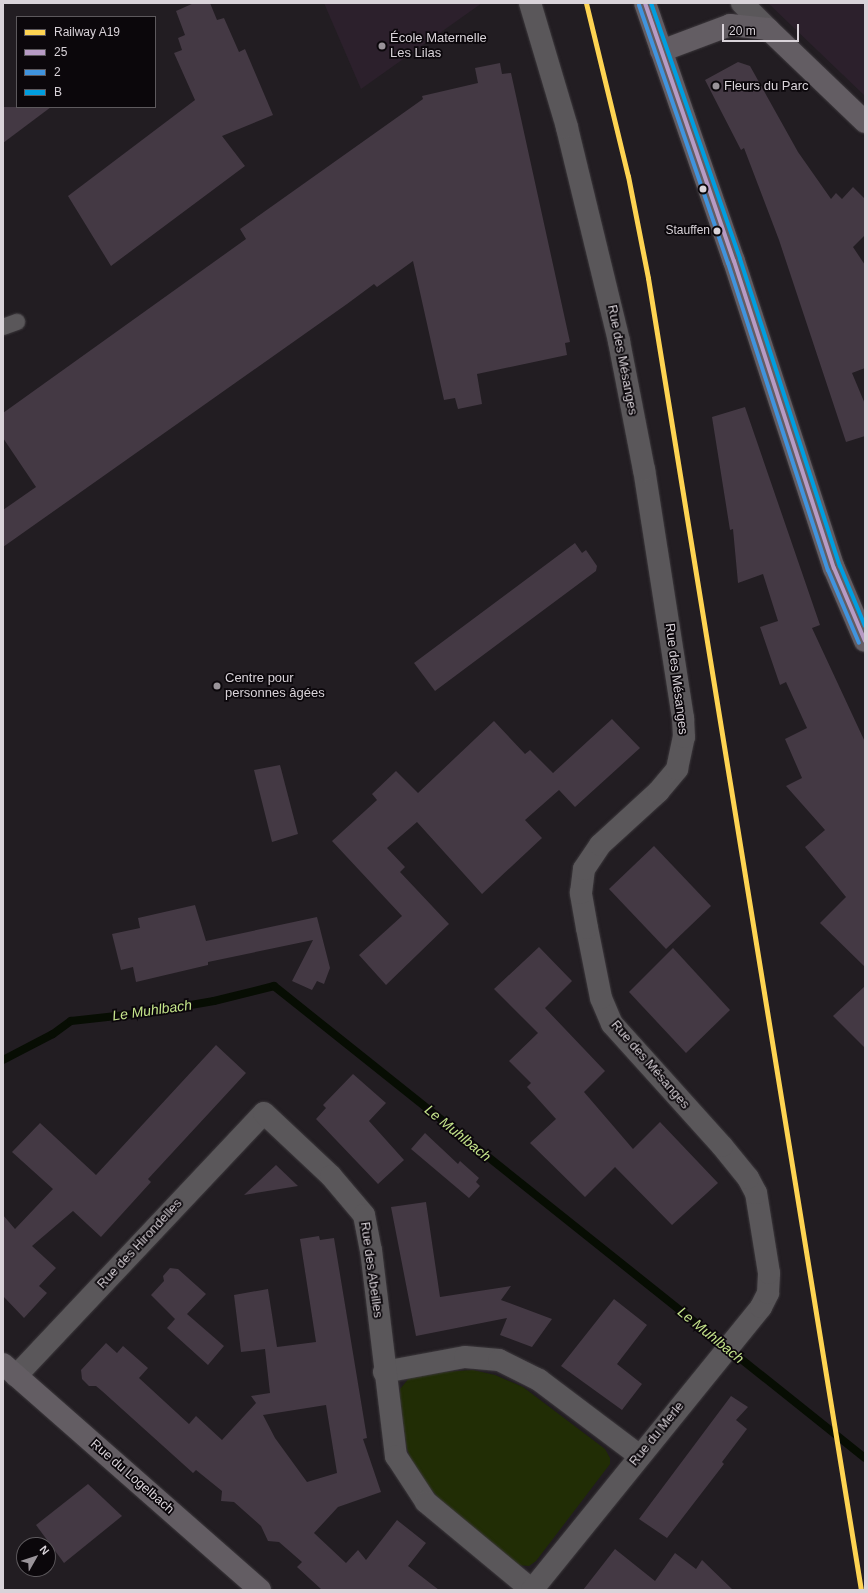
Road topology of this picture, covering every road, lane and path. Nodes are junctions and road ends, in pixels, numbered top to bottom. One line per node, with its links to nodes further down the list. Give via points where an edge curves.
1 (530, 3): 9 (street, Rue des Mésanges, via 567,127 619,340 644,470 683,718 684,737 677,769 658,792 600,845 584,869 581,893 587,928 601,998 612,1024 748,1178 759,1206)
2 (645, 3): 5 (main road)
3 (742, 3): 4 (street)
4 (768, 29): 5 (main road, via 730,25); 6 (main road)
5 (661, 51): 7 (main road, via 734,261 834,568)
6 (865, 122)
7 (865, 641)
8 (264, 1113): 10 (street, Rue des Hirondelles); 11 (street, Rue des Abeilles, via 331,1176 364,1215 371,1250)
9 (769, 1273): 12 (street, Rue du Merle, via 768,1293 761,1308)
10 (10, 1370): 13 (main road, Rue du Logelbach)
11 (384, 1372): 12 (street, via 465,1357 499,1360 539,1380); 14 (street, Rue des Abeilles, via 396,1456 426,1502)
12 (640, 1456): 14 (street, Rue du Merle)
13 (260, 1590)
14 (532, 1590)

